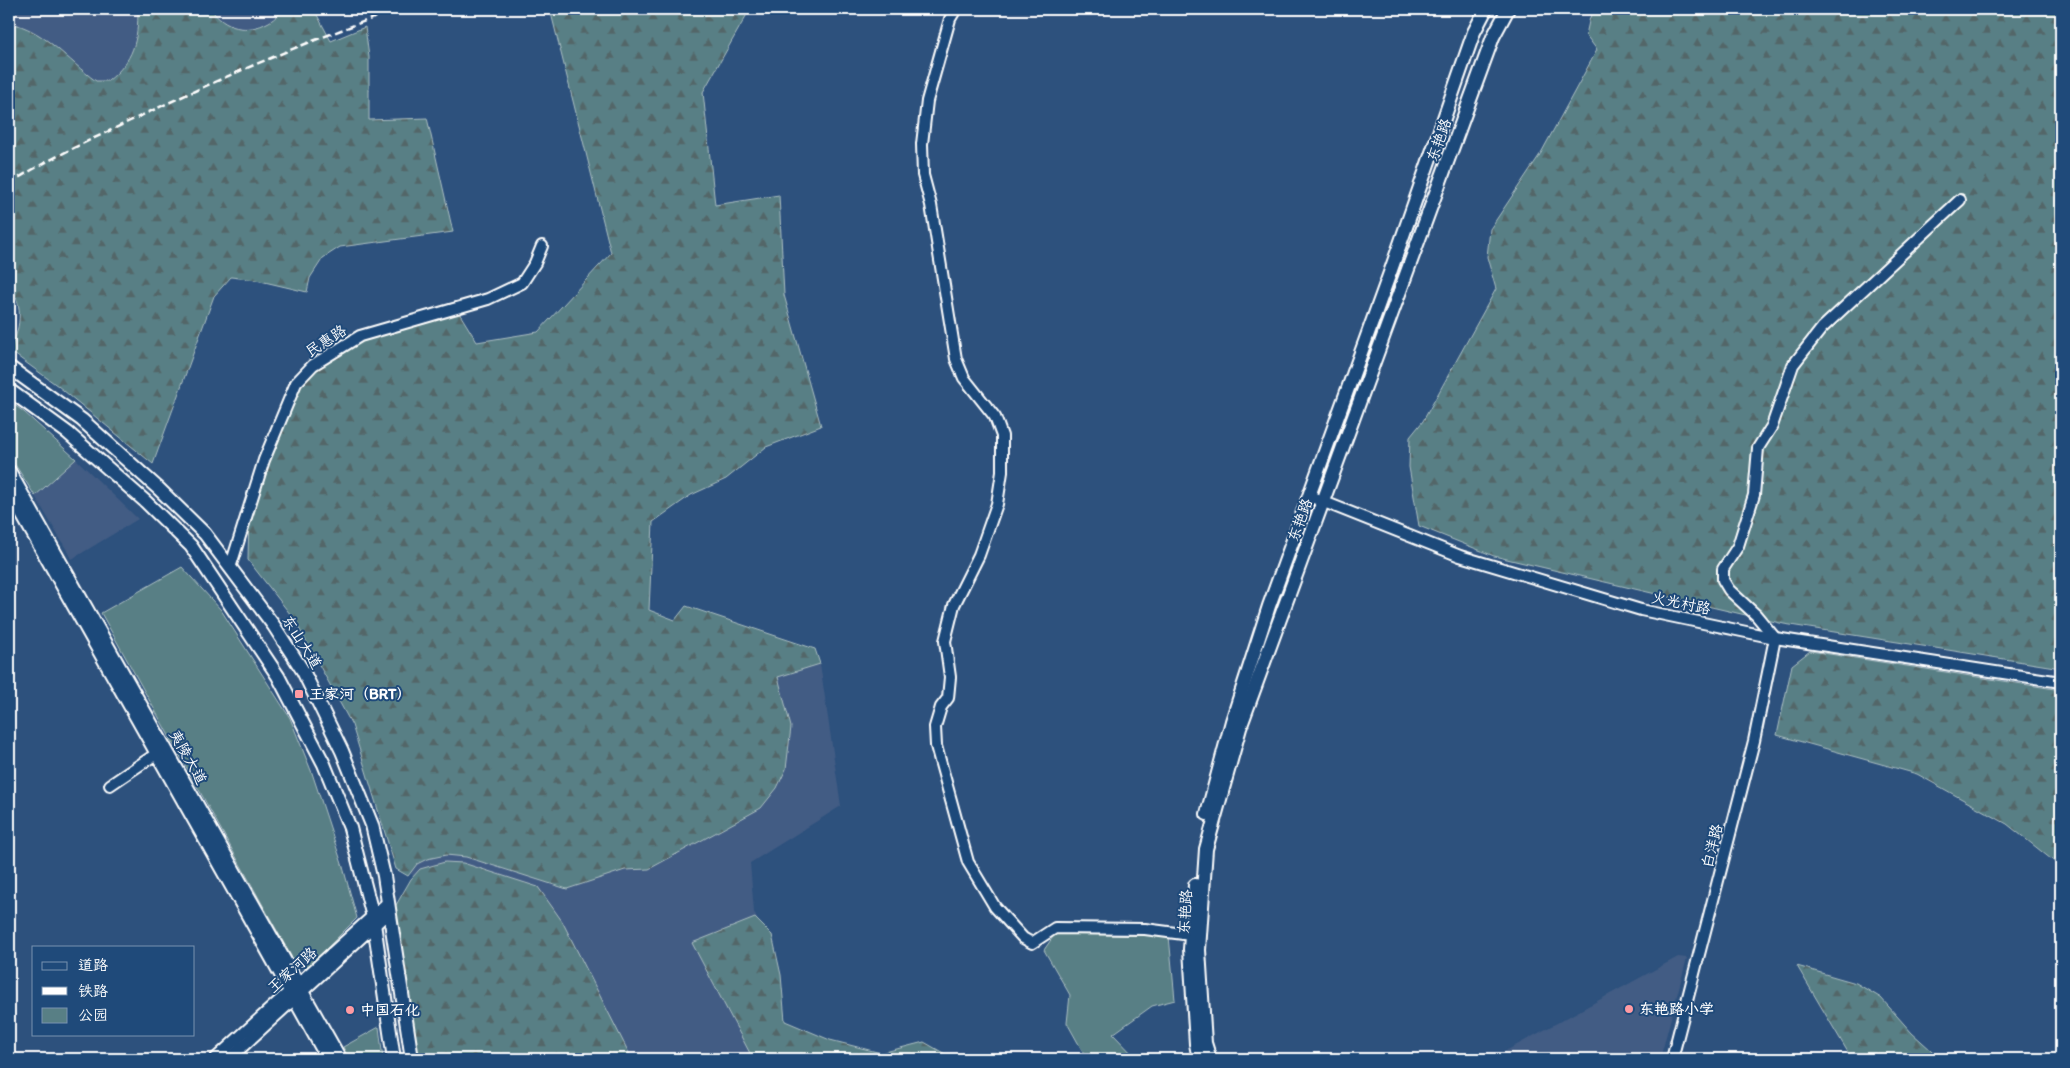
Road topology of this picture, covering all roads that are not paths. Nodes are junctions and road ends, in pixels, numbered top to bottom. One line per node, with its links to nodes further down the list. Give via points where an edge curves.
1 (956, 9): 19 (street, via 927,101 922,144 923,175 931,205 956,359 964,378 995,416 1002,436 1002,472 997,504 979,555 954,605 946,641 950,677 948,698 940,707 935,727 936,746 968,862 995,908 1023,938 1032,943 1056,928 1145,929)
2 (1486, 9): 10 (main road, 东艳路, via 1474,32)
3 (1508, 9): 11 (main road, 东艳路, via 1493,37)
4 (1960, 200): 13 (street, via 1822,328 1793,365 1772,426 1758,448 1754,495 1738,546 1723,569 1723,580 1730,590)
5 (542, 246): 12 (street, 民惠路, via 522,283 488,299 360,336 313,365 296,383 268,452)
6 (9, 367): 12 (main road, 东山大道, via 82,420 159,489 205,534)
7 (9, 390): 18 (main road, via 68,433 191,546 278,676 324,764 350,828)
8 (9, 471): 20 (main road, 夷陵大道)
9 (9, 491): 15 (main road, 夷陵大道)
10 (1309, 496): 11 (street, 火光村路); 19 (main road, 东艳路, via 1229,730 1197,850)
11 (1324, 503): 13 (street, 火光村路, via 1460,556 1545,583 1641,610); 28 (main road, 东艳路, via 1240,728 1206,849 1199,950 1205,1042)
12 (230, 568): 17 (main road, 东山大道, via 303,671 342,751 372,825)
13 (1775, 638): 14 (street, 火光村路); 29 (street, 白洋路, via 1754,741)
14 (2061, 682)
15 (156, 754): 16 (street); 20 (main road, 夷陵大道)
16 (110, 785)
17 (388, 907): 18 (street, 王家河路); 26 (main road, 东山大道)
18 (374, 922): 20 (street, 王家河路); 25 (main road)
19 (1191, 935): 27 (main road, 东艳路)
20 (297, 992): 21 (street, 王家河路); 22 (street, 王家河路); 23 (main road, 夷陵大道); 24 (main road, 夷陵大道)
21 (215, 1059)
22 (229, 1059)
23 (328, 1059)
24 (340, 1059)
25 (394, 1059)
26 (412, 1059)
27 (1199, 1059)
28 (1210, 1059)
29 (1672, 1059)

